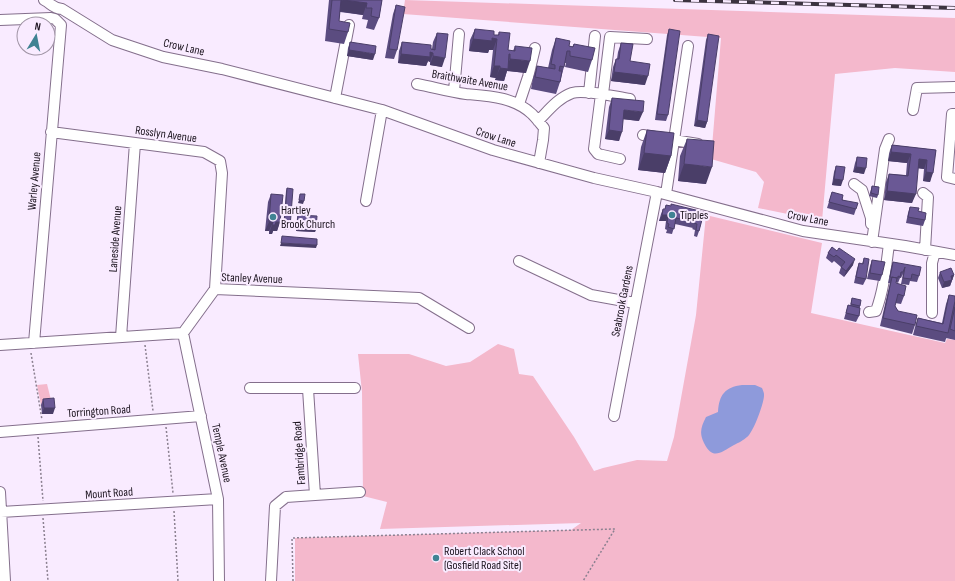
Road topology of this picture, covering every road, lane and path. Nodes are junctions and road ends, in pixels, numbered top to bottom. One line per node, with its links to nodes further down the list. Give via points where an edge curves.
1 (44, 0): 14 (street, Crow Lane, via 74,15 112,40 163,57)
2 (0, 20): 21 (street, Warley Avenue, via 51,18 59,21 61,25)
3 (349, 25): 14 (street)
4 (459, 34): 11 (street)
5 (595, 36): 12 (street)
6 (647, 38): 13 (street, via 610,37)
7 (688, 46): 24 (street, Seabrook Gardens)
8 (535, 48): 16 (street)
9 (418, 84): 11 (street, Braithwaite Avenue)
10 (955, 87): 18 (street, via 916,88)
11 (454, 91): 16 (street, Braithwaite Avenue, via 511,100)
12 (589, 93): 13 (street); 20 (street, via 572,93)
13 (602, 94): 15 (street); 27 (street, via 594,149 598,154)
14 (336, 98): 17 (street, Crow Lane)
15 (630, 99)
16 (519, 104): 20 (street, Braithwaite Avenue)
17 (382, 110): 28 (street, Crow Lane, via 493,150); 33 (street)
18 (914, 110)
19 (955, 114): 29 (street, via 952,114 947,178)
20 (538, 121): 28 (street, via 544,128)
21 (51, 132): 25 (street, Rosslyn Avenue); 47 (street, Warley Avenue)
22 (643, 135): 24 (street)
23 (889, 139): 34 (street, via 885,149)
24 (674, 140): 26 (street); 31 (street, Seabrook Gardens)
25 (135, 143): 39 (street, Rosslyn Avenue, via 204,152 220,162 222,174); 46 (street, Laneside Avenue)
26 (709, 146)
27 (620, 160)
28 (539, 163): 31 (street, Crow Lane)
29 (955, 179)
30 (854, 184): 34 (street, via 862,190 866,201)
31 (661, 193): 34 (street, Crow Lane, via 803,231); 40 (street, Seabrook Gardens)
32 (923, 193): 36 (street, via 928,197)
33 (366, 201)
34 (872, 242): 35 (street, Crow Lane)
35 (889, 244): 36 (street, Crow Lane); 41 (street, via 880,300 876,311)
36 (930, 251): 37 (street, Crow Lane); 42 (street)
37 (955, 256)
38 (518, 261): 40 (street, via 591,295)
39 (215, 289): 43 (street, Stanley Avenue, via 419,298); 44 (street, Stanley Avenue)
40 (635, 303): 53 (street, Seabrook Gardens)
41 (869, 312)
42 (932, 313)
43 (469, 328)
44 (183, 333): 45 (street); 52 (street, Temple Avenue)
45 (144, 335): 46 (street); 55 (path)
46 (121, 337): 47 (street)
47 (32, 343): 48 (street); 56 (path)
48 (0, 345)
49 (250, 388): 51 (street)
50 (355, 388): 51 (street)
51 (308, 389): 60 (street, Fambridge Road)
52 (201, 416): 54 (street, Torrington Road); 61 (street, Temple Avenue)
53 (614, 416)
54 (166, 419): 55 (street, Torrington Road); 62 (path)
55 (154, 420): 56 (street, Torrington Road)
56 (40, 429): 57 (street, Torrington Road); 63 (path)
57 (0, 432)
58 (0, 492): 64 (street)
59 (360, 492): 60 (street)
60 (315, 495): 69 (street, Fambridge Road, via 286,497 275,506)
61 (218, 499): 62 (street, Mount Road); 68 (street, Temple Avenue)
62 (173, 502): 63 (street, Mount Road); 67 (path)
63 (42, 510): 64 (street, Mount Road); 66 (path)
64 (1, 512): 65 (street)
65 (6, 581)
66 (48, 581)
67 (178, 581)
68 (219, 581)
69 (271, 581)
70 (293, 581): 71 (path, via 292,538 615,529)
71 (583, 581)

